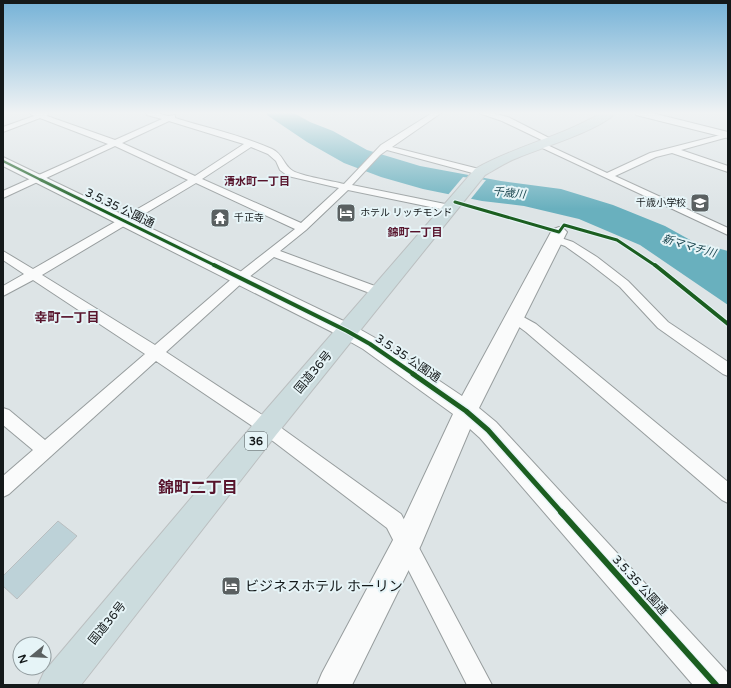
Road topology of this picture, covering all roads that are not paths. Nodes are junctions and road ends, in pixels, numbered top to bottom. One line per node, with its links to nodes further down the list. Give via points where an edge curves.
1 (109, 145): 15 (street)
2 (119, 145): 16 (street)
3 (248, 145): 16 (street)
4 (253, 145): 17 (street, via 271,152 291,174)
5 (388, 145): 9 (street)
6 (540, 145): 13 (highway, 国道36号 / 36, via 504,158)
7 (550, 145): 14 (street)
8 (690, 145): 10 (street)
9 (380, 150): 13 (street); 17 (street)
10 (672, 150): 12 (street); 14 (street, via 653,155)
11 (3, 161): 15 (street, 3.5.35 公園通)
12 (728, 168)
13 (477, 175): 19 (highway, 国道36号 / 36)
14 (608, 176): 22 (street)
15 (37, 178): 18 (street); 20 (street, 3.5.35 公園通)
16 (195, 180): 20 (street); 21 (street)
17 (346, 187): 19 (street); 21 (street)
18 (3, 195)
19 (454, 204): 29 (highway, 国道36号 / 36)
20 (124, 221): 26 (street); 27 (street, 3.5.35 公園通)
21 (302, 228): 24 (street)
22 (728, 232)
23 (557, 236): 30 (street); 33 (street, via 624,284 663,324)
24 (272, 252): 27 (street); 29 (street)
25 (3, 256): 26 (street)
26 (32, 274): 28 (street); 32 (street)
27 (240, 279): 31 (street, 3.5.35 公園通); 32 (street)
28 (3, 292)
29 (379, 292): 31 (highway, 国道36号 / 36)
30 (516, 318): 34 (street); 39 (street)
31 (347, 331): 34 (street, 3.5.35 公園通, via 370,344); 36 (highway, 国道36号 / 36)
32 (156, 353): 36 (street); 37 (street)
33 (728, 370)
34 (466, 411): 40 (street); 44 (street, 3.5.35 公園通, via 488,430)
35 (3, 415): 37 (street)
36 (267, 427): 40 (street, via 394,521); 41 (highway, 国道36号 / 36)
37 (46, 451): 38 (street)
38 (3, 488)
39 (728, 494)
40 (407, 542): 42 (street); 43 (street)
41 (57, 685)
42 (334, 685)
43 (480, 685)
44 (716, 685)

